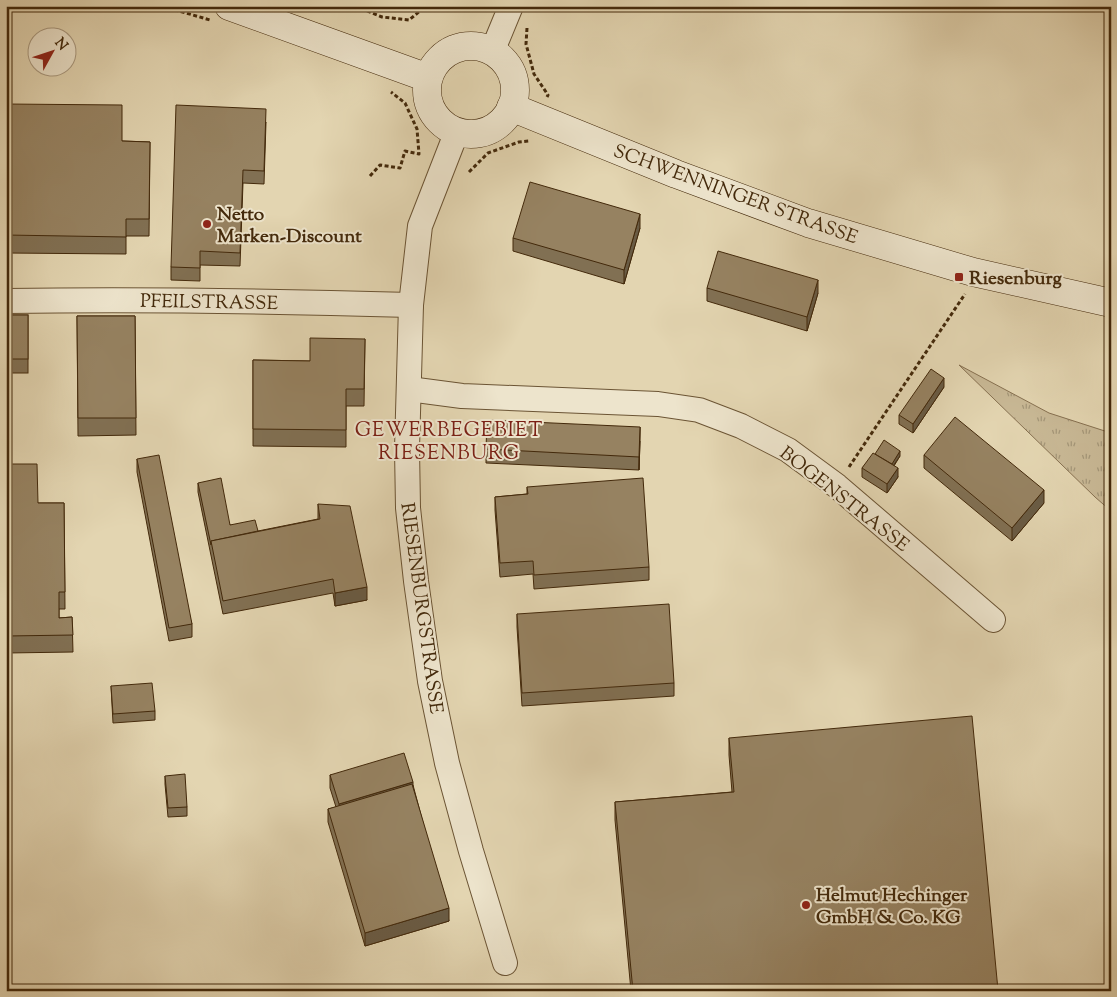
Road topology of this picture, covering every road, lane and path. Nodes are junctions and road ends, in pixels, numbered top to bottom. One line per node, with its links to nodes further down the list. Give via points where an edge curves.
1 (230, 6): 7 (main road)
2 (354, 6): 3 (path, via 382,17 410,20)
3 (426, 6)
4 (510, 6): 6 (street)
5 (527, 24): 9 (path, via 526,44 534,74 548,95)
6 (492, 52): 7 (main road, via 477,46 461,47 447,53 435,64); 8 (main road, via 510,70 514,82)
7 (428, 78): 10 (main road, via 427,94 431,109 440,122)
8 (511, 107): 9 (main road, SCHWENNINGER STRASSE); 10 (main road, via 493,128 481,133)
9 (538, 130): 12 (path, via 519,142 488,153); 14 (main road, SCHWENNINGER STRASSE, via 676,174 808,223)
10 (457, 131): 17 (street, RIESENBURGSTRASSE, via 420,226)
11 (419, 154): 13 (path, via 405,151 400,168 380,165)
12 (469, 172)
13 (370, 176)
14 (973, 272): 16 (main road, SCHWENNINGER STRASSE); 19 (path, via 970,286)
15 (6, 301): 17 (street, PFEILSTRASSE, via 202,300)
16 (1111, 303)
17 (411, 305): 18 (street, RIESENBURGSTRASSE)
18 (410, 389): 19 (street, BOGENSTRASSE, via 462,396 658,404 699,410 741,426 788,450); 21 (street, RIESENBURGSTRASSE, via 408,508 430,680 447,763)
19 (836, 486): 20 (street, BOGENSTRASSE)
20 (993, 620)
21 (506, 963)

